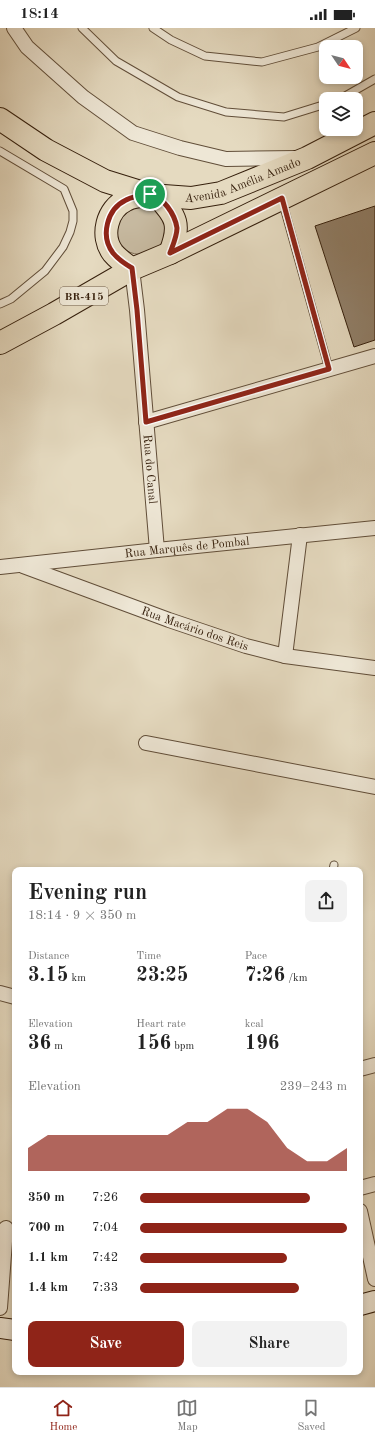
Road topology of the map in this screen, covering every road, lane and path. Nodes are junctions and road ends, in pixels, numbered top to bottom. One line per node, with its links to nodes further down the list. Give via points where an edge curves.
1 (14, 28): 12 (street, via 27,47 83,97 133,134 226,160)
2 (82, 28): 7 (lane, via 116,61 178,98 226,112 284,116)
3 (153, 28): 4 (lane, via 171,40 205,56 262,62 318,47)
4 (356, 28)
5 (375, 79): 6 (lane)
6 (352, 92)
7 (319, 106)
8 (0, 119): 13 (main road, Avenida Amélia Amado, via 46,150 105,181)
9 (375, 123): 12 (main road, Avenida Amélia Amado)
10 (0, 151): 17 (lane, via 64,189 73,211 73,221 63,247 44,271)
11 (375, 152): 14 (main road)
12 (307, 158): 13 (main road, Avenida Amélia Amado, via 220,192 191,198)
13 (154, 195): 15 (main road, via 174,217 177,228); 16 (main road, via 136,196 125,200 109,217 107,241 112,252)
14 (282, 198): 15 (main road); 20 (lane)
15 (170, 253): 16 (main road, BR-415)
16 (132, 268): 18 (main road, BR-415); 21 (street, Rua do Canal)
17 (0, 304)
18 (0, 343)
19 (375, 356): 20 (street)
20 (329, 369): 21 (street)
21 (146, 422): 24 (street, Rua do Canal)
22 (375, 528): 23 (street, Rua Marquês de Pombal)
23 (300, 535): 24 (street, Rua Marquês de Pombal); 27 (street)
24 (157, 550): 25 (street, Rua Marquês de Pombal)
25 (21, 566): 26 (street, Rua Marquês de Pombal); 27 (street, Rua Macário dos Reis, via 169,620 246,646)
26 (0, 567)
27 (285, 656): 28 (street, Rua Macário dos Reis)
28 (375, 668)
29 (146, 744): 30 (street)
30 (375, 787)
31 (0, 992): 32 (street)
32 (12, 996)
33 (375, 1065): 34 (street)
34 (363, 1068)
35 (375, 1184): 36 (street)
36 (363, 1187)
37 (363, 1225): 39 (street)
38 (6, 1228): 42 (street)
39 (375, 1279)
40 (375, 1301): 41 (main road)
41 (363, 1305)
42 (0, 1308)
43 (0, 1328): 44 (main road)
44 (12, 1330)

